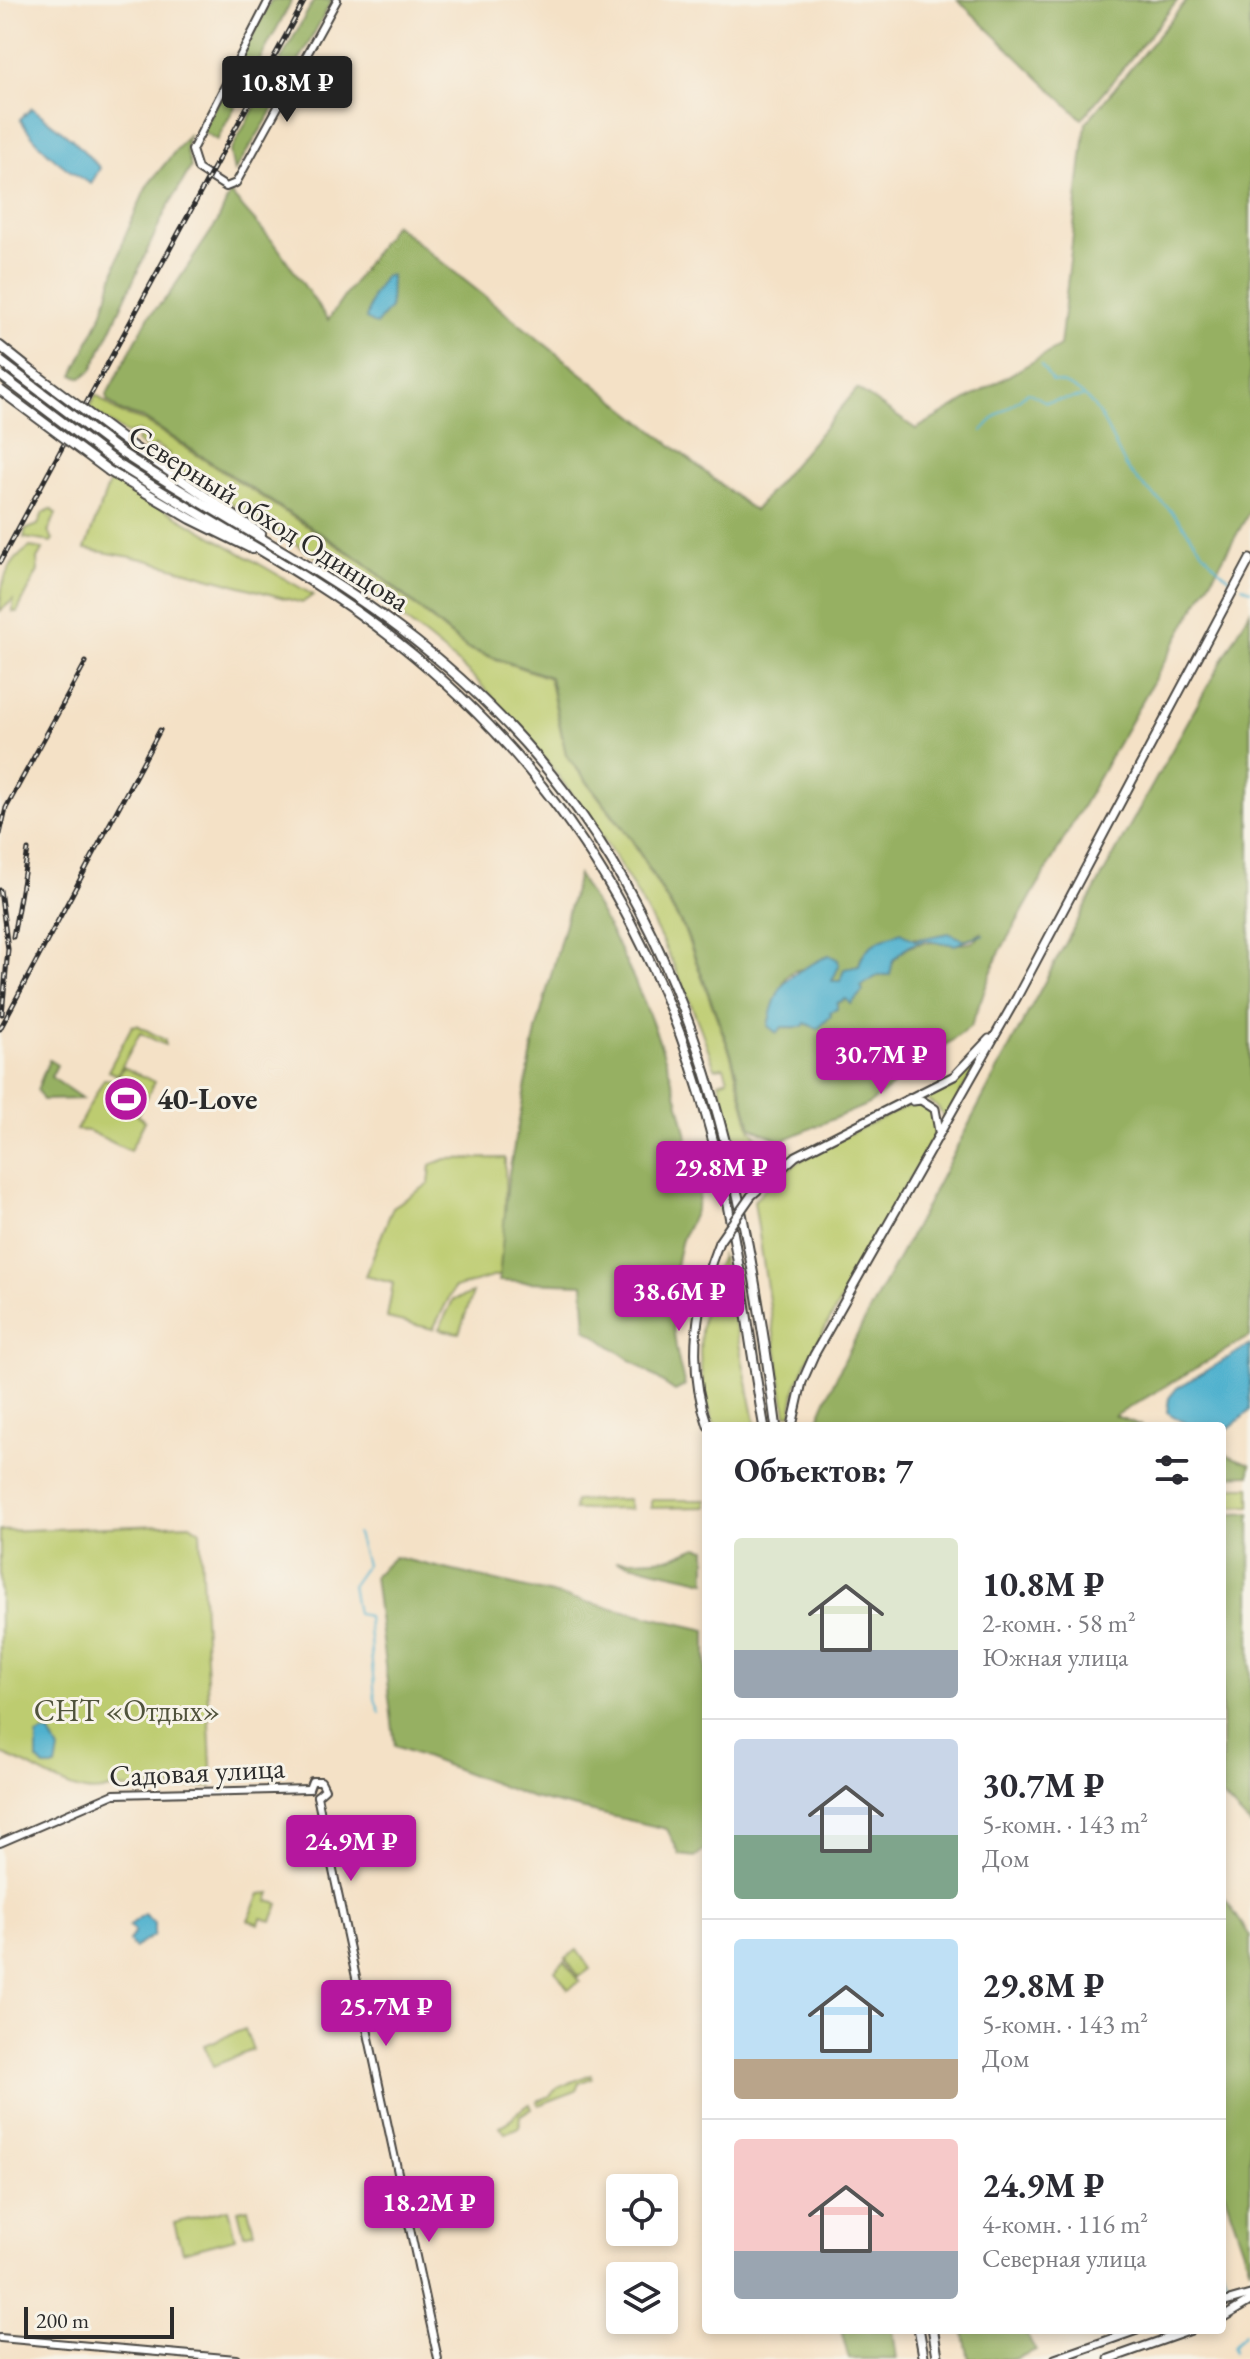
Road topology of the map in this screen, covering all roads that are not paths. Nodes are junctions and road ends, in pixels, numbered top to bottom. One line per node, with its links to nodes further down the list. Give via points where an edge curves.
1 (269, 0): 2 (street, via 192,150 195,164 226,187 236,183)
2 (337, 0)
3 (0, 346): 7 (main road, bridge, via 129,444)
4 (0, 361): 7 (main road, Северный обход Одинцова, bridge, via 122,453)
5 (0, 375): 9 (main road, Северный обход Одинцова, bridge, via 115,462)
6 (0, 390): 9 (main road, bridge, via 109,471)
7 (281, 548): 15 (main road, Северный обход Одинцова, via 403,631 504,722 581,813 633,896 690,1019 723,1129 743,1217)
8 (1250, 559): 10 (main road)
9 (274, 560): 14 (main road, Северный обход Одинцова, via 395,640 463,699 539,782 623,903 677,1022 712,1133)
10 (1017, 997): 11 (main road, via 968,1063 937,1087); 12 (main road)
11 (904, 1102): 12 (main road, via 921,1100 935,1109 940,1124); 13 (main road, bridge, via 796,1156 751,1196 719,1242 695,1327 697,1389)
12 (936, 1140): 16 (main road, via 814,1355)
13 (707, 1422)
14 (763, 1422)
15 (775, 1422)
16 (793, 1422)
17 (309, 1789): 18 (street); 18 (street, via 312,1781 321,1781 325,1789); 19 (street, Садовая улица, via 114,1794)
18 (317, 1796): 30 (street)
19 (0, 1843)
20 (1250, 2295): 22 (main road)
21 (1250, 2301): 23 (main road)
22 (1226, 2302)
23 (1226, 2316)
24 (919, 2334): 31 (main road)
25 (934, 2334): 32 (main road)
26 (1126, 2334): 33 (main road)
27 (1180, 2334): 34 (main road)
28 (0, 2338): 29 (street)
29 (236, 2359)
30 (438, 2359)
31 (922, 2359)
32 (938, 2359)
33 (1055, 2359)
34 (1109, 2359)

